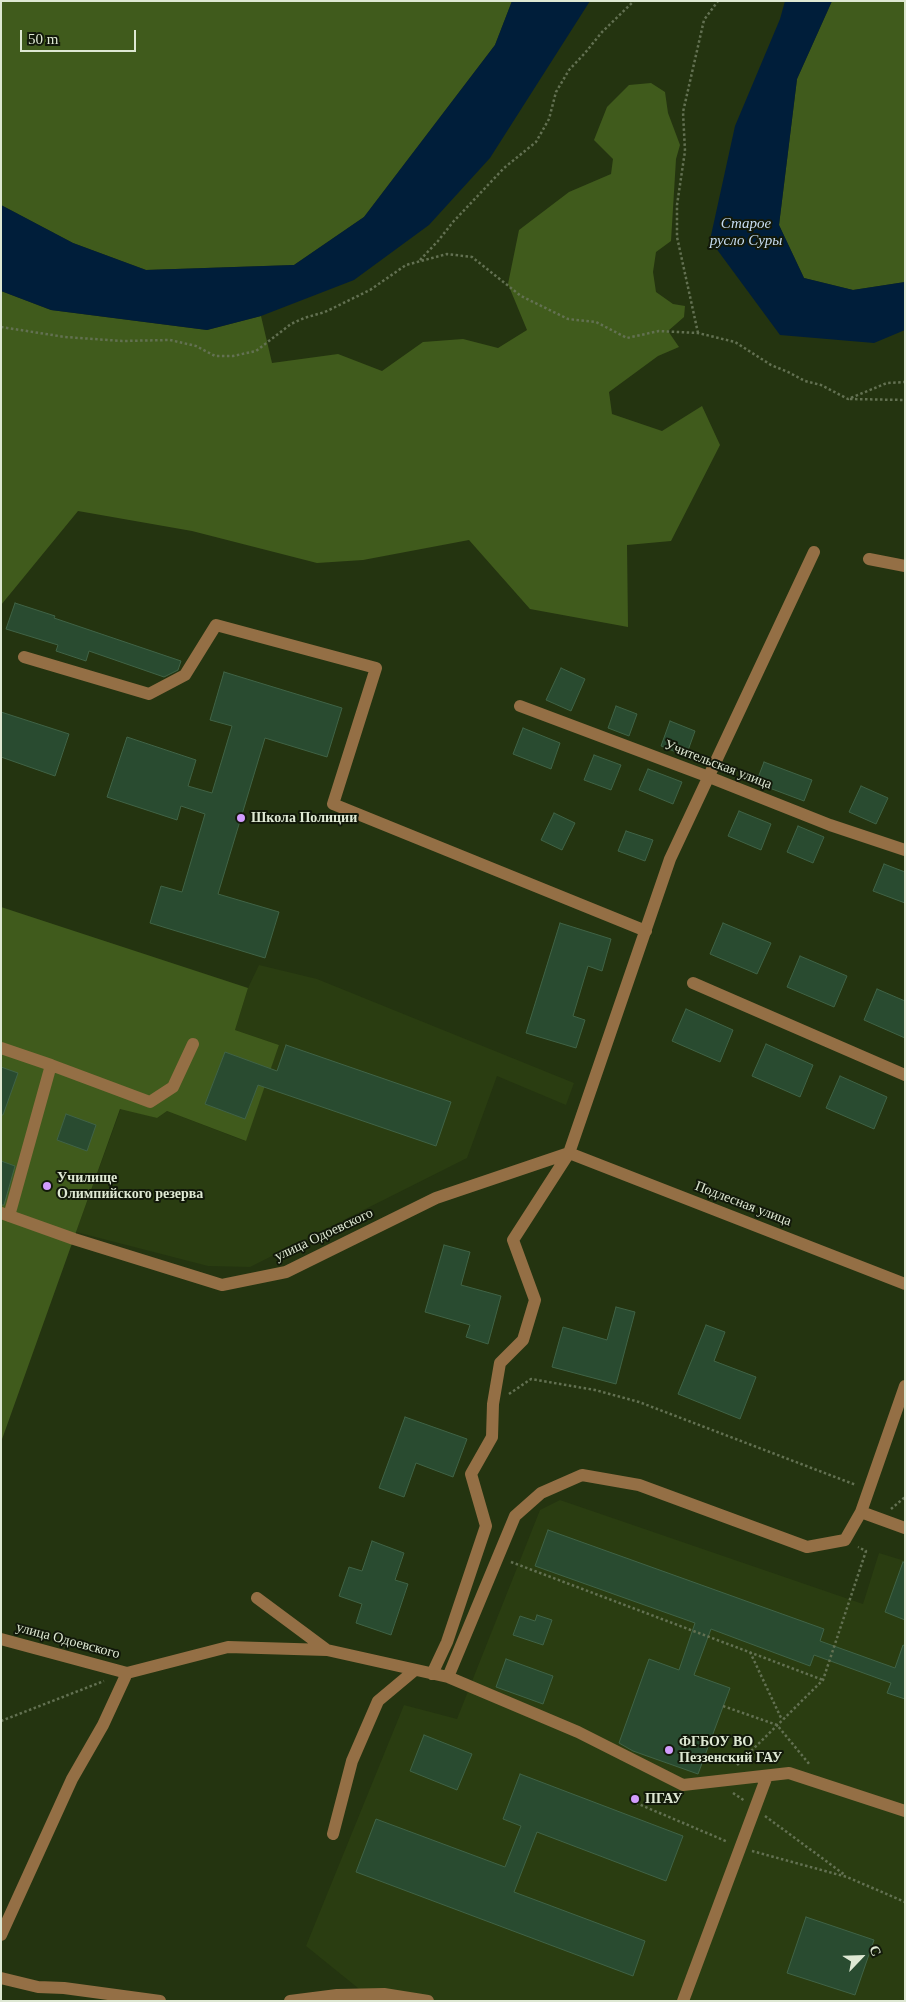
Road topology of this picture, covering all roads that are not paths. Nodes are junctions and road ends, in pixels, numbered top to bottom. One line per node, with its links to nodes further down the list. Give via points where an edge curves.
1 (814, 552): 6 (street)
2 (870, 559): 3 (street)
3 (905, 566)
4 (24, 657): 8 (street, via 149,694 186,675 216,625 376,668 333,804)
5 (520, 706): 6 (street, Учительская улица)
6 (709, 777): 7 (street, Учительская улица, via 830,826); 8 (street, via 670,859)
7 (905, 850)
8 (646, 930): 14 (street)
9 (693, 983): 13 (street)
10 (193, 1044): 12 (street, via 173,1087 150,1102)
11 (1, 1048): 12 (street)
12 (51, 1065): 15 (street)
13 (905, 1074)
14 (570, 1153): 15 (street, улица Одоевского, via 436,1198 286,1272 222,1285); 16 (street, Подлесная улица); 25 (street, via 513,1240 535,1300 523,1340 500,1363 493,1404 492,1437 471,1474 486,1526 447,1642)
15 (5, 1214)
16 (905, 1284)
17 (905, 1386): 18 (street)
18 (861, 1512): 19 (street); 26 (street, via 845,1540 807,1547 639,1485 582,1475 541,1493 515,1516)
19 (905, 1528)
20 (257, 1598): 22 (street)
21 (1, 1639): 24 (street, улица Одоевского)
22 (327, 1650): 23 (street); 24 (street, via 228,1647)
23 (415, 1670): 25 (street); 29 (street, via 378,1701 352,1761)
24 (127, 1673): 30 (street, via 103,1725 72,1779)
25 (432, 1674): 26 (street)
26 (448, 1677): 27 (street, via 578,1732 683,1785)
27 (767, 1776): 28 (street, via 789,1773); 35 (street)
28 (905, 1811)
29 (333, 1834)
30 (1, 1935)
31 (1, 1978): 32 (street, via 38,1987)
32 (160, 2001)
33 (290, 2001): 34 (street, via 384,1994)
34 (428, 2001)
35 (683, 2001)

